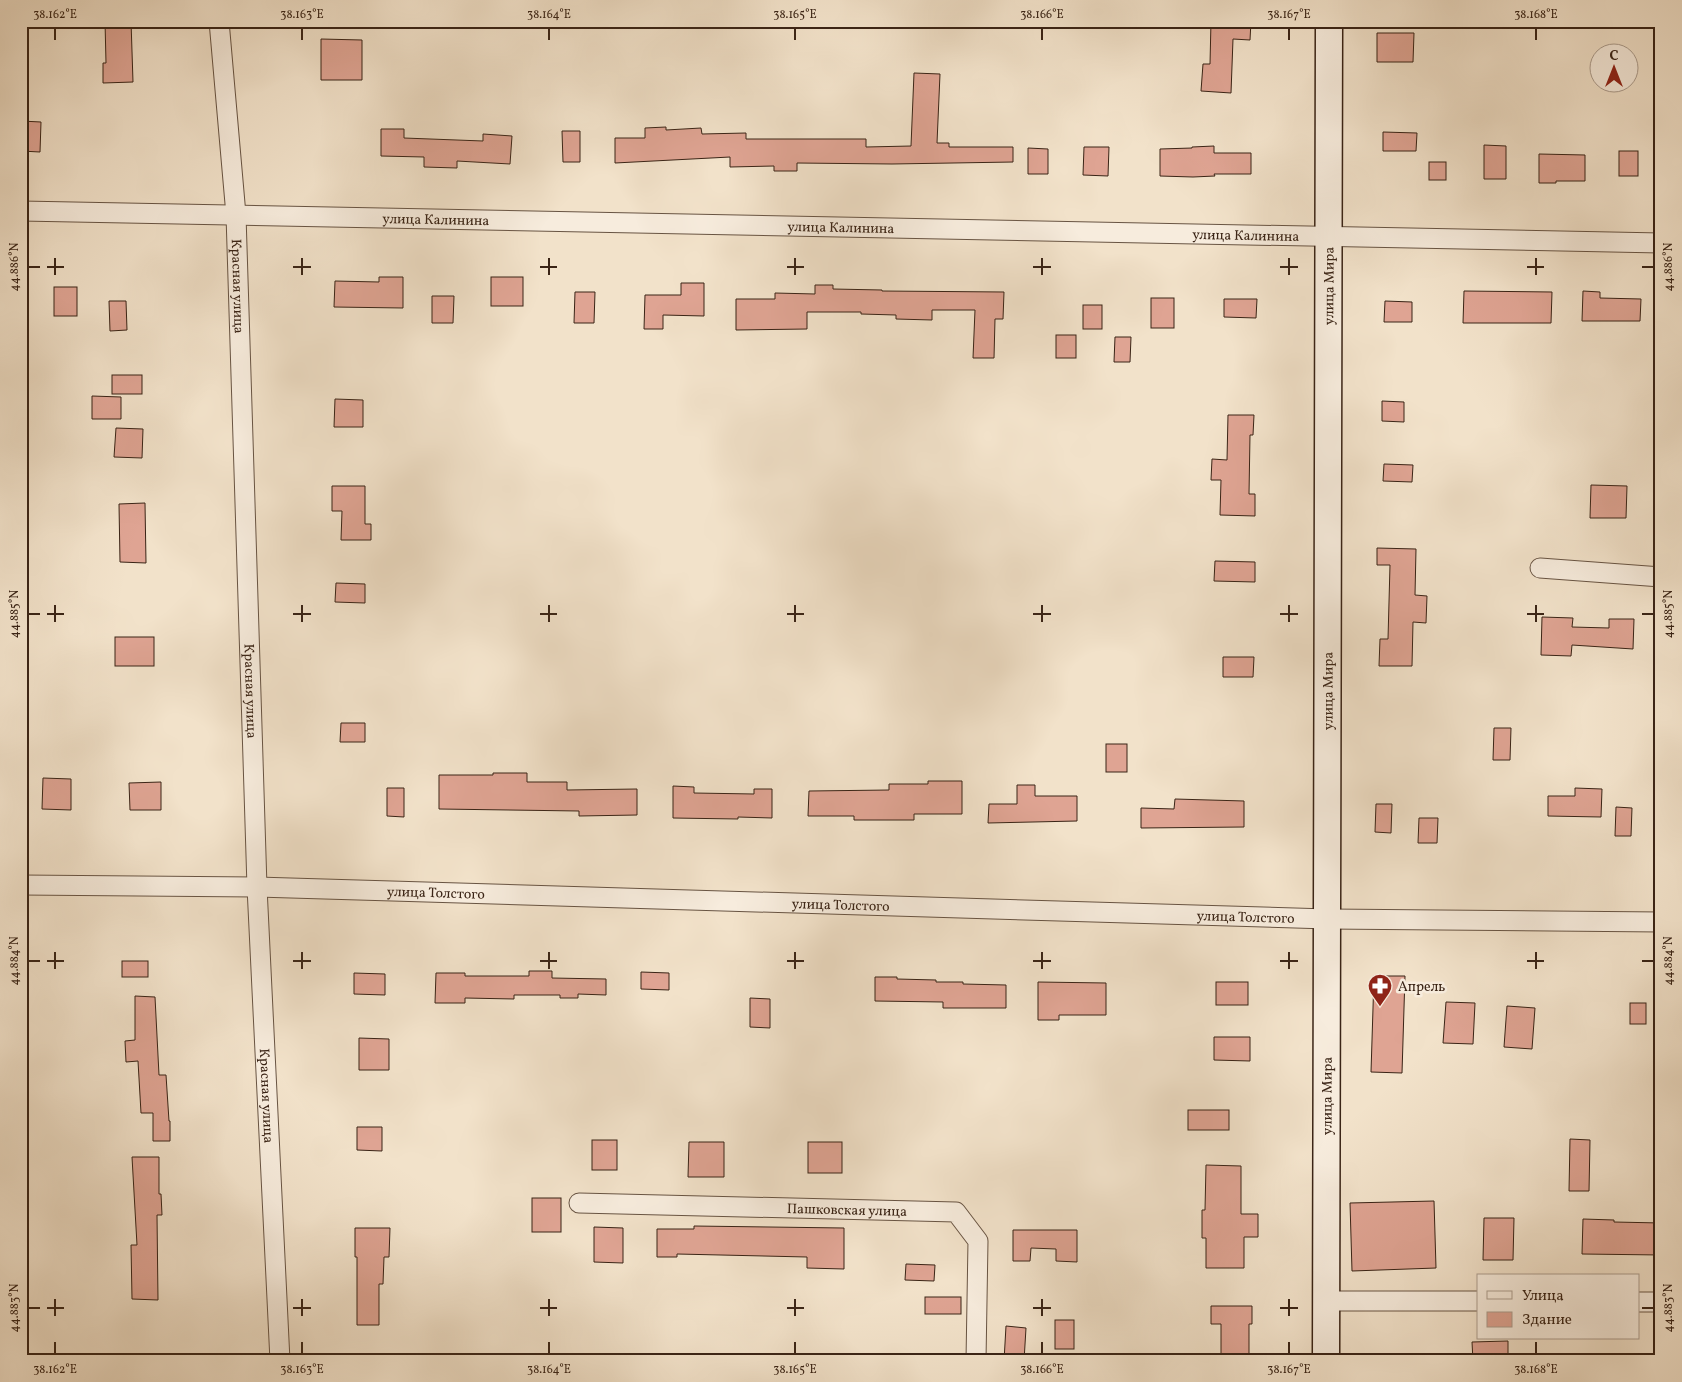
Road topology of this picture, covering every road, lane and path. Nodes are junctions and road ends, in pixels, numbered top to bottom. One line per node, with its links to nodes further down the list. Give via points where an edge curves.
1 (219, 21): 4 (street, Красная улица)
2 (1329, 21): 5 (main road, улица Мира)
3 (21, 212): 4 (street, улица Калинина)
4 (236, 215): 5 (street, улица Калинина); 10 (street, Красная улица)
5 (1328, 236): 6 (street, улица Калинина); 11 (main road, улица Мира)
6 (1661, 243)
7 (1540, 568): 8 (street)
8 (1661, 577)
9 (21, 885): 10 (street, улица Толстого)
10 (257, 887): 11 (street, улица Толстого); 16 (street, Красная улица)
11 (1328, 919): 12 (street, улица Толстого); 14 (main road, улица Мира)
12 (1661, 922)
13 (579, 1203): 17 (street, Пашковская улица, via 956,1212 978,1241)
14 (1326, 1301): 15 (street); 18 (main road, улица Мира)
15 (1477, 1301)
16 (280, 1361)
17 (976, 1361)
18 (1326, 1361)

